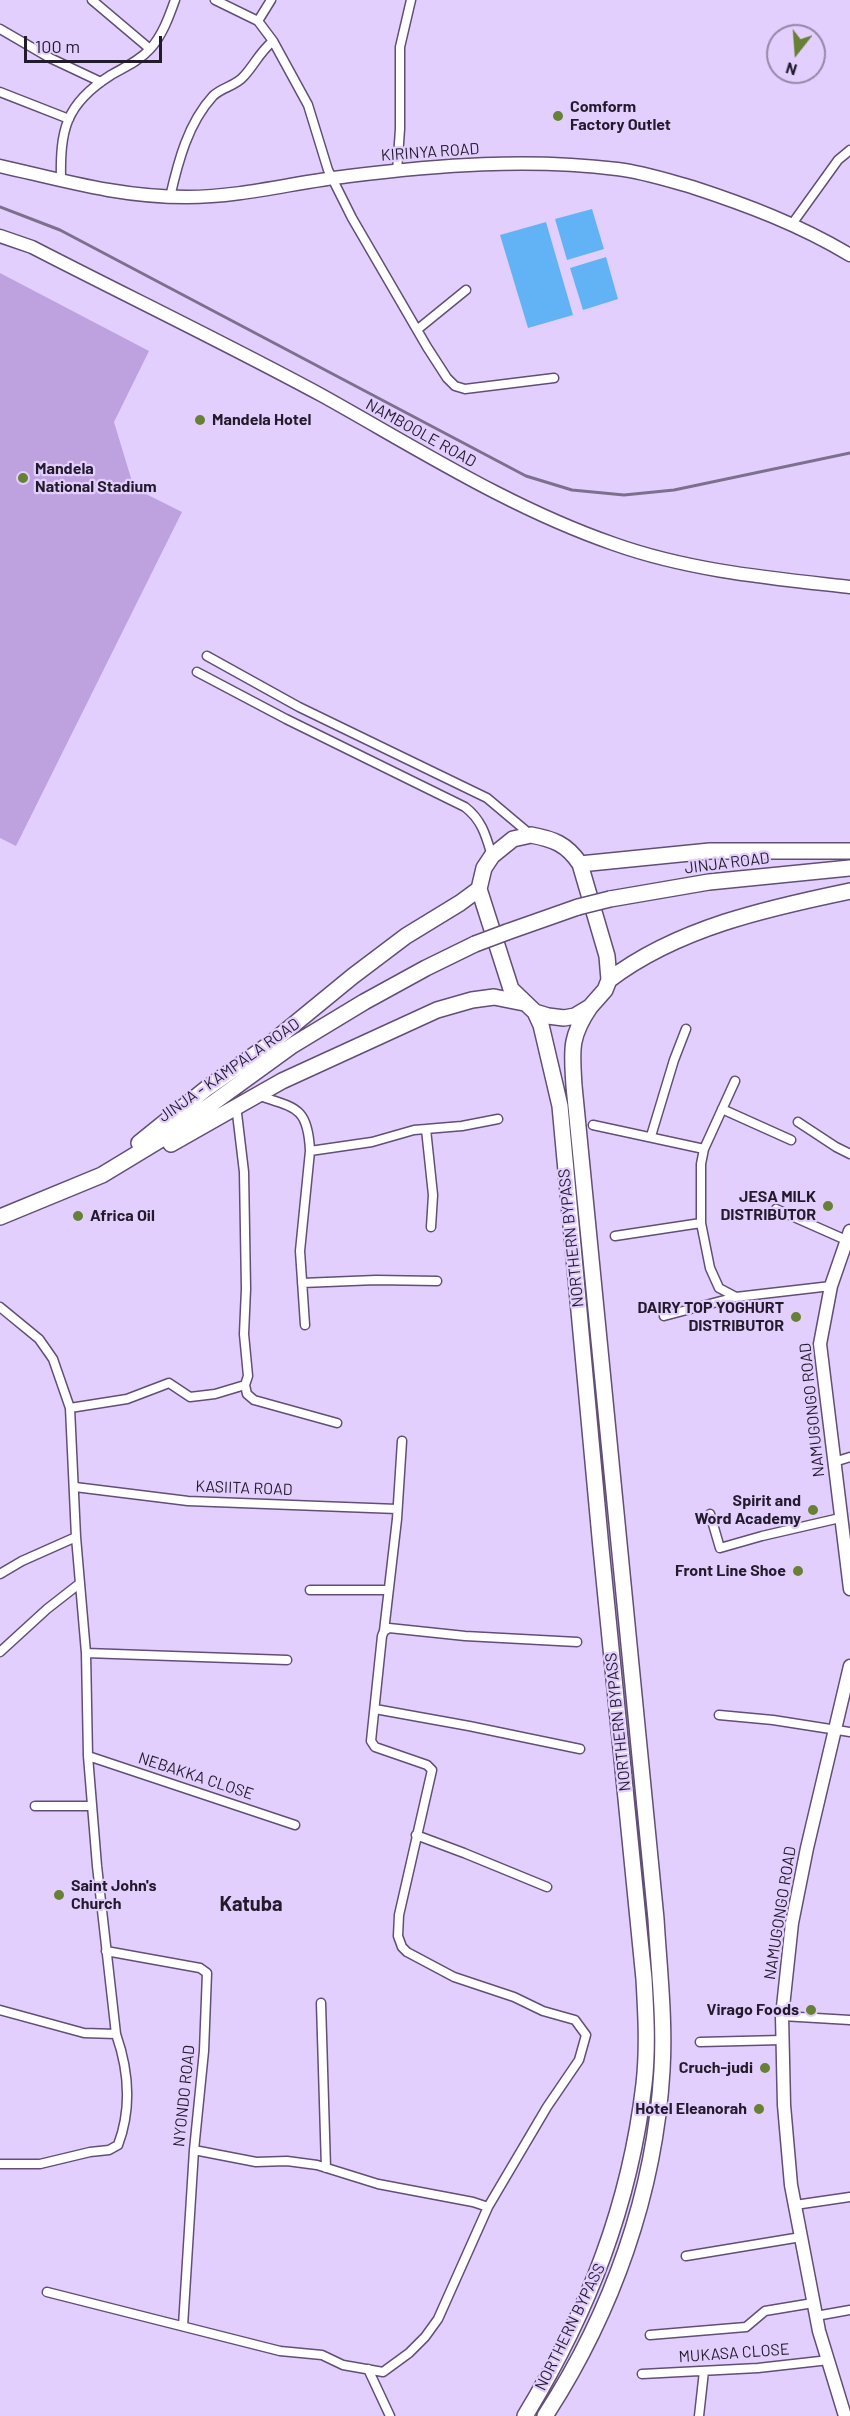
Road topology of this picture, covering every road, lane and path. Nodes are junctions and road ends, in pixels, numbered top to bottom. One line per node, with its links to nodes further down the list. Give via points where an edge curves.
1 (92, 0): 9 (street)
2 (175, 0): 9 (street)
3 (215, 0): 6 (street)
4 (271, 0): 6 (street)
5 (411, 0): 15 (street, via 400,47)
6 (258, 21): 8 (street)
7 (0, 29): 10 (street)
8 (273, 41): 16 (street, via 308,105); 18 (street, via 244,76 218,91 206,105 183,145)
9 (150, 49): 10 (street)
10 (101, 82): 12 (street, via 78,103)
11 (0, 92): 12 (street)
12 (69, 119): 17 (street, via 60,146)
13 (850, 150): 19 (street, via 838,160)
14 (0, 166): 17 (main road, KIRINYA ROAD)
15 (397, 171): 16 (main road, KIRINYA ROAD); 19 (main road, KIRINYA ROAD, via 459,164 619,169 741,202)
16 (332, 178): 18 (main road, KIRINYA ROAD, via 243,194); 23 (street)
17 (61, 181): 18 (main road, KIRINYA ROAD, via 116,193)
18 (170, 197)
19 (792, 224): 21 (main road, KIRINYA ROAD)
20 (0, 236): 25 (main road, NAMBOOLE ROAD, via 32,247 321,395 492,492 572,528 626,548 715,571)
21 (850, 255)
22 (466, 290): 23 (street)
23 (418, 329): 24 (street, via 455,386 474,389)
24 (554, 378)
25 (850, 587)
26 (207, 656): 28 (street, via 299,707 487,798)
27 (197, 672): 30 (street, via 465,807 481,823)
28 (531, 835): 30 (highway, via 513,839); 31 (highway, via 554,839)
29 (850, 851): 31 (highway, via 710,851)
30 (492, 856): 33 (highway, via 484,868)
31 (580, 864): 36 (highway, via 607,956)
32 (850, 868): 35 (highway, JINJA ROAD, bridge, via 709,882 610,899)
33 (479, 889): 38 (highway, via 511,989); 53 (highway, via 353,976)
34 (850, 891): 36 (highway, via 765,910 704,930 626,967)
35 (507, 932): 53 (highway, JINJA - KAMPALA ROAD, bridge, via 475,944 364,1002 293,1045 174,1132)
36 (609, 980): 37 (highway)
37 (590, 1007): 38 (highway, via 564,1018); 128 (highway, NORTHERN BYPASS, via 574,1036 574,1086 656,1920 662,2069 656,2131 629,2242 606,2302)
38 (531, 1008): 41 (highway, via 494,997 437,1010); 127 (highway, NORTHERN BYPASS, via 541,1025 560,1107 646,2031 644,2082 633,2156 614,2228 582,2311)
39 (686, 1029): 48 (street)
40 (735, 1081): 43 (street)
41 (257, 1095): 42 (highway); 51 (street, via 300,1112 305,1118)
42 (236, 1106): 53 (highway, via 149,1156); 68 (street, via 244,1172 244,1334 248,1376)
43 (722, 1109): 49 (street); 50 (street)
44 (498, 1119): 47 (street)
45 (798, 1122): 52 (street)
46 (593, 1125): 48 (street)
47 (426, 1129): 51 (street); 57 (street, via 433,1195)
48 (651, 1136): 50 (street)
49 (791, 1140)
50 (704, 1149): 56 (street)
51 (310, 1151): 62 (street, via 300,1251)
52 (850, 1154)
53 (102, 1175): 55 (highway, JINJA - KAMPALA ROAD)
54 (776, 1209): 58 (street)
55 (0, 1217)
56 (701, 1222): 59 (street); 64 (street, via 710,1268 719,1288)
57 (430, 1227)
58 (848, 1235): 60 (main road, NAMUGONGO ROAD)
59 (615, 1236)
60 (845, 1258): 63 (main road, NAMUGONGO ROAD)
61 (437, 1281): 62 (street)
62 (302, 1283): 67 (street)
63 (831, 1286): 64 (street); 73 (main road, NAMUGONGO ROAD, via 820,1344)
64 (736, 1297): 66 (street)
65 (0, 1307): 69 (street, via 39,1339 53,1359)
66 (664, 1316)
67 (305, 1325)
68 (245, 1385): 69 (street, via 190,1397 169,1383 127,1399); 70 (street, via 254,1400)
69 (70, 1408): 74 (street)
70 (337, 1423)
71 (402, 1441): 75 (street)
72 (850, 1457): 73 (street)
73 (834, 1462): 77 (main road, NAMUGONGO ROAD)
74 (75, 1487): 75 (street, KASIITA ROAD, via 188,1501); 78 (street)
75 (397, 1509): 83 (street)
76 (710, 1514): 77 (street, via 720,1548)
77 (840, 1518): 81 (main road, NAMUGONGO ROAD)
78 (76, 1537): 79 (street); 80 (street)
79 (0, 1574)
80 (80, 1584): 86 (street); 87 (street)
81 (850, 1589)
82 (310, 1590): 83 (street)
83 (388, 1590): 84 (street)
84 (384, 1631): 85 (street); 90 (street)
85 (578, 1642)
86 (0, 1652)
87 (86, 1653): 88 (street); 95 (street)
88 (286, 1660)
89 (850, 1666): 92 (main road, NAMUGONGO ROAD)
90 (375, 1709): 94 (street); 99 (street, via 371,1741 375,1747 432,1770)
91 (719, 1715): 92 (street)
92 (834, 1731): 93 (street); 104 (main road, NAMUGONGO ROAD, via 792,1923)
93 (850, 1732)
94 (580, 1749)
95 (88, 1756): 97 (street); 98 (street, NEBAKKA CLOSE)
96 (35, 1806): 97 (street)
97 (93, 1806): 101 (street)
98 (295, 1825)
99 (416, 1835): 100 (street); 114 (street, via 399,1915 402,1947 454,1977 575,2020 586,2035 579,2060)
100 (547, 1887)
101 (106, 1951): 106 (street); 109 (street, NYONDO ROAD, via 200,1968 207,1973)
102 (321, 2003): 111 (street)
103 (0, 2010): 106 (street, via 84,2033)
104 (782, 2016): 105 (street); 107 (main road, NAMUGONGO ROAD)
105 (850, 2020)
106 (116, 2034): 110 (street, via 123,2053 129,2098 118,2145 40,2164)
107 (782, 2040): 108 (street); 113 (main road, NAMUGONGO ROAD, via 784,2106)
108 (700, 2042)
109 (194, 2150): 111 (street, via 256,2162 287,2161); 120 (street, NYONDO ROAD)
110 (0, 2164)
111 (326, 2168): 114 (street, via 378,2184)
112 (850, 2197): 113 (street)
113 (795, 2205): 115 (main road, NAMUGONGO ROAD)
114 (488, 2207): 123 (street, via 449,2297 425,2337 383,2372)
115 (801, 2237): 116 (street); 118 (main road, NAMUGONGO ROAD)
116 (686, 2256)
117 (47, 2292): 120 (street)
118 (814, 2309): 119 (street); 121 (street, via 765,2311 746,2327); 122 (main road, NAMUGONGO ROAD)
119 (850, 2310)
120 (183, 2326): 123 (street, via 280,2351 322,2355 343,2365)
121 (650, 2335)
122 (829, 2360): 124 (street, MUKASA CLOSE); 130 (main road, NAMUGONGO ROAD)
123 (368, 2369): 126 (street)
124 (704, 2371): 125 (street, MUKASA CLOSE); 129 (street)
125 (642, 2374)
126 (390, 2416)
127 (525, 2416)
128 (545, 2416)
129 (699, 2416)
130 (845, 2416)

